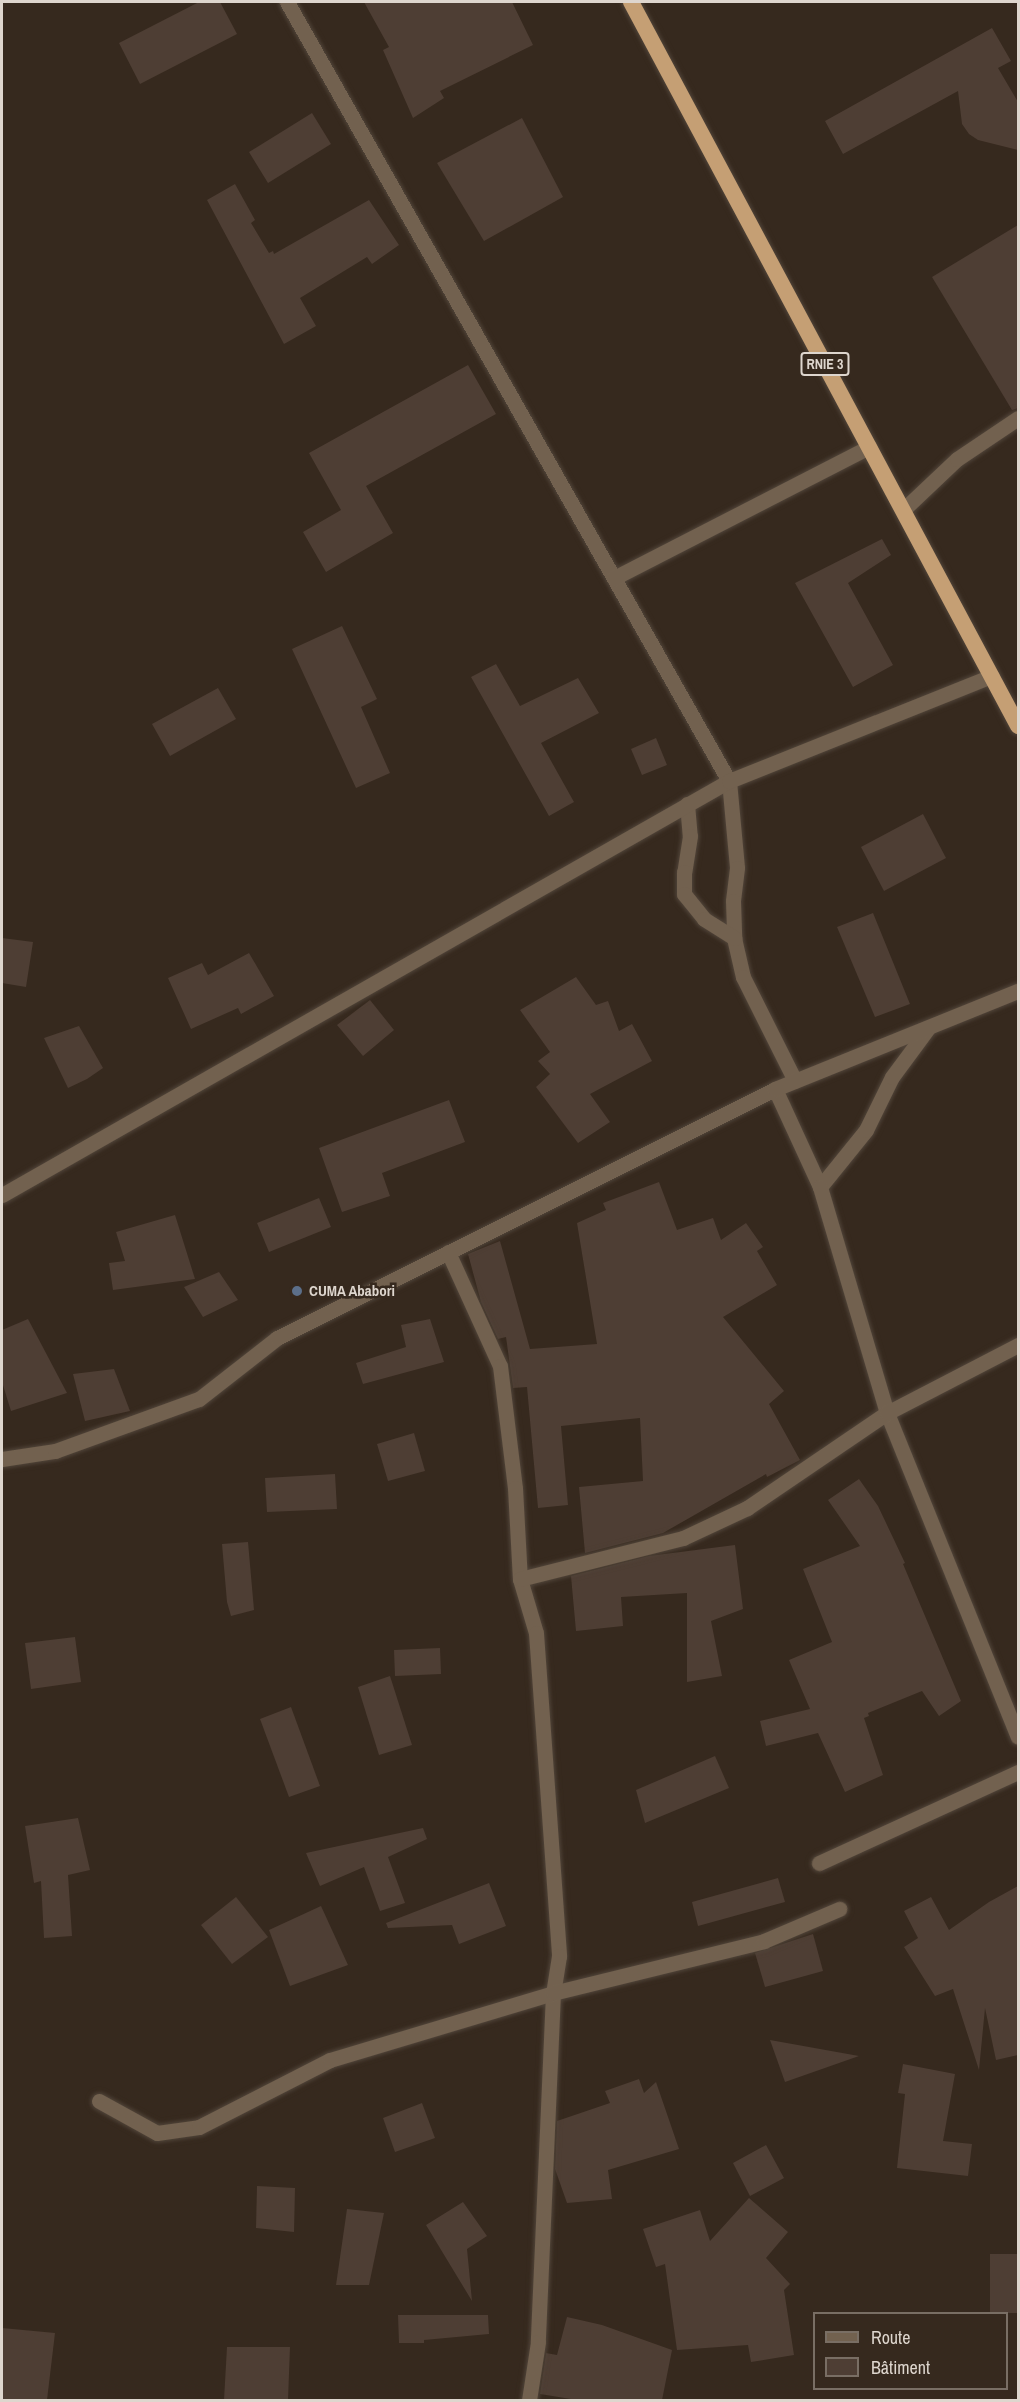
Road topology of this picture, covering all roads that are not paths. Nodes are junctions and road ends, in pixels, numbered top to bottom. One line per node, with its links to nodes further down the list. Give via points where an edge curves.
1 (287, 2): 6 (street)
2 (631, 2): 4 (highway, RNIE 3)
3 (1018, 418): 5 (street, via 957,459)
4 (869, 447): 5 (highway, RNIE 3); 6 (street)
5 (903, 510): 7 (highway, RNIE 3)
6 (614, 578): 9 (street)
7 (992, 676): 8 (highway, RNIE 3); 9 (street)
8 (1018, 726)
9 (729, 781): 10 (street); 11 (street, via 737,868)
10 (687, 804): 11 (street, via 690,836 684,894 704,919); 17 (street)
11 (734, 938): 14 (street, via 743,977)
12 (1018, 991): 13 (street)
13 (930, 1027): 14 (street); 16 (street, via 892,1077 866,1130)
14 (795, 1081): 15 (street)
15 (774, 1089): 16 (street); 18 (street)
16 (820, 1187): 20 (street)
17 (2, 1195)
18 (448, 1252): 21 (street, via 278,1338 199,1399 55,1451); 22 (street, via 500,1366 515,1488)
19 (1018, 1345): 20 (street)
20 (887, 1413): 22 (street, via 747,1508 683,1538); 23 (street)
21 (2, 1459)
22 (520, 1578): 27 (street, via 536,1633 559,1956)
23 (1018, 1737)
24 (1018, 1772): 25 (street)
25 (819, 1863)
26 (839, 1909): 27 (street, via 764,1941)
27 (553, 1993): 28 (street, via 330,2060 199,2127 157,2133); 29 (street, via 538,2342)
28 (99, 2101)
29 (529, 2400)

